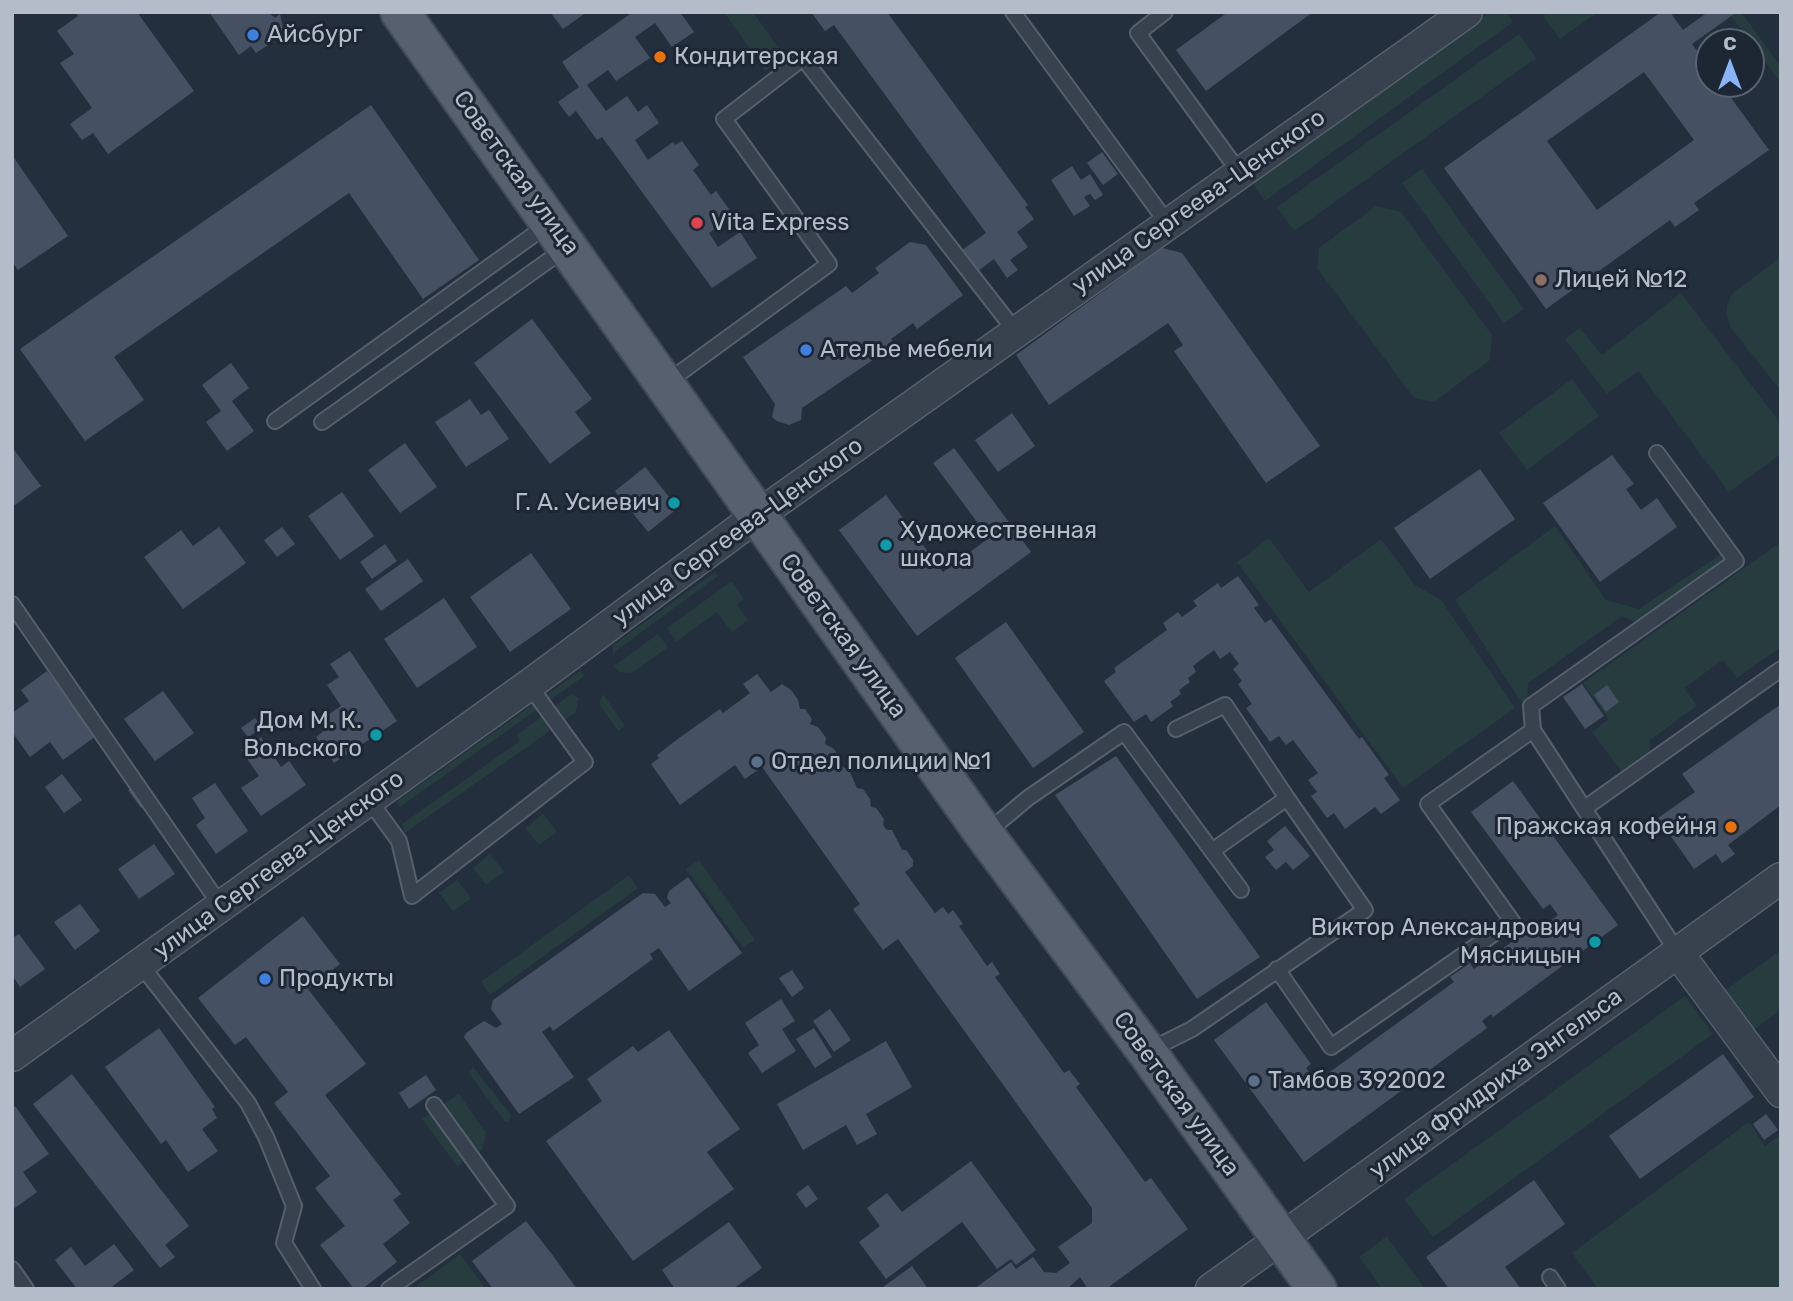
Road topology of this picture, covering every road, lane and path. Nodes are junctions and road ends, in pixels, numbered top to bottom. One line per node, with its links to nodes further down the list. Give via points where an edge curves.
1 (400, 12): 7 (main road, Советская улица)
2 (1013, 12): 6 (lane)
3 (1165, 12): 5 (lane, via 1138,33)
4 (1467, 12): 5 (street, улица Сергеева-Ценского)
5 (1240, 173): 6 (street, улица Сергеева-Ценского)
6 (1168, 224): 8 (street, улица Сергеева-Ценского)
7 (560, 234): 9 (main road, Советская улица); 10 (lane); 11 (lane)
8 (1016, 332): 9 (lane, via 803,58 724,119 829,264); 13 (street, улица Сергеева-Ценского)
9 (666, 383): 13 (main road, Советская улица)
10 (275, 421)
11 (322, 422)
12 (1657, 453): 18 (lane, via 1736,561 1531,706)
13 (757, 516): 16 (street, улица Сергеева-Ценского); 22 (main road, Советская улица)
14 (12, 604): 26 (lane)
15 (1781, 669): 21 (lane)
16 (529, 685): 20 (street, улица Сергеева-Ценского); 20 (lane, via 585,762 412,896 399,841)
17 (1176, 729): 19 (lane, via 1225,705)
18 (1533, 730): 21 (lane); 29 (lane, via 1428,804 1512,921 1331,1047)
19 (1287, 799): 23 (lane); 29 (lane, via 1365,911)
20 (369, 800): 26 (street, улица Сергеева-Ценского)
21 (1585, 808): 27 (lane)
22 (985, 835): 23 (lane, via 1028,798 1125,732); 30 (main road, Советская улица)
23 (1212, 851): 25 (lane)
24 (1781, 878): 27 (street, улица Фридриха Энгельса)
25 (1241, 890)
26 (221, 906): 28 (street, улица Сергеева-Ценского)
27 (1678, 953): 32 (street); 34 (street, улица Фридриха Энгельса)
28 (141, 965): 31 (street, улица Сергеева-Ценского); 37 (lane, via 248,1103 260,1125 294,1206 284,1243)
29 (1277, 969): 30 (lane, via 1192,1029)
30 (1147, 1052): 34 (main road, Советская улица)
31 (12, 1056)
32 (1781, 1092)
33 (434, 1105): 38 (lane, via 507,1206)
34 (1280, 1239): 39 (street, улица Фридриха Энгельса); 40 (main road, Советская улица)
35 (12, 1269): 36 (lane)
36 (26, 1289)
37 (313, 1289)
38 (389, 1289)
39 (1211, 1289)
40 (1317, 1289)

